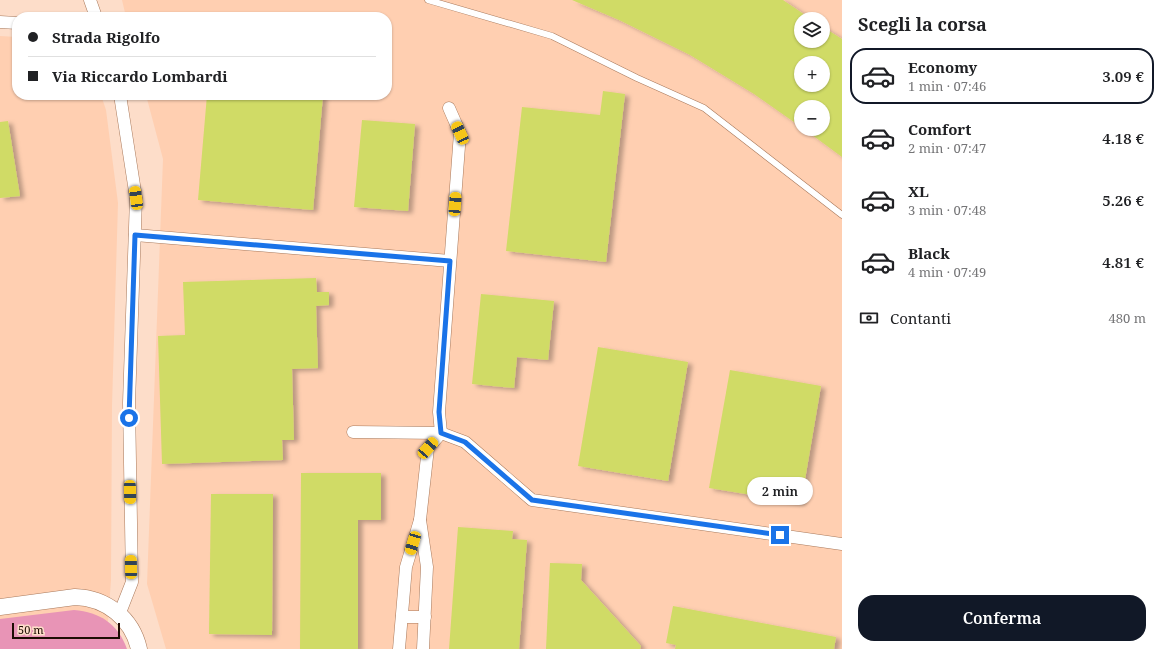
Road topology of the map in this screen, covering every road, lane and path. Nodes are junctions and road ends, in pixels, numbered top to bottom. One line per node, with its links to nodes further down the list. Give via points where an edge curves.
1 (90, 0): 3 (street)
2 (428, 0): 8 (lane, via 552,36 704,108)
3 (94, 12)
4 (0, 22): 5 (street)
5 (12, 23)
6 (121, 100): 9 (street, via 136,198)
7 (449, 108): 10 (street, via 460,133)
8 (842, 214)
9 (135, 235): 10 (street); 16 (street, via 129,403 132,582)
10 (450, 261): 12 (street, via 439,412)
11 (353, 432): 12 (street)
12 (441, 433): 13 (street, via 428,448); 14 (street, via 465,442 532,500)
13 (420, 520): 17 (street, via 406,567); 18 (street, via 427,567)
14 (842, 544)
15 (0, 607): 16 (street, via 75,597 101,602)
16 (119, 614): 19 (street, via 135,634)
17 (402, 617): 18 (street); 20 (street)
18 (425, 617): 21 (street)
19 (139, 649)
20 (399, 649)
21 (423, 649)

